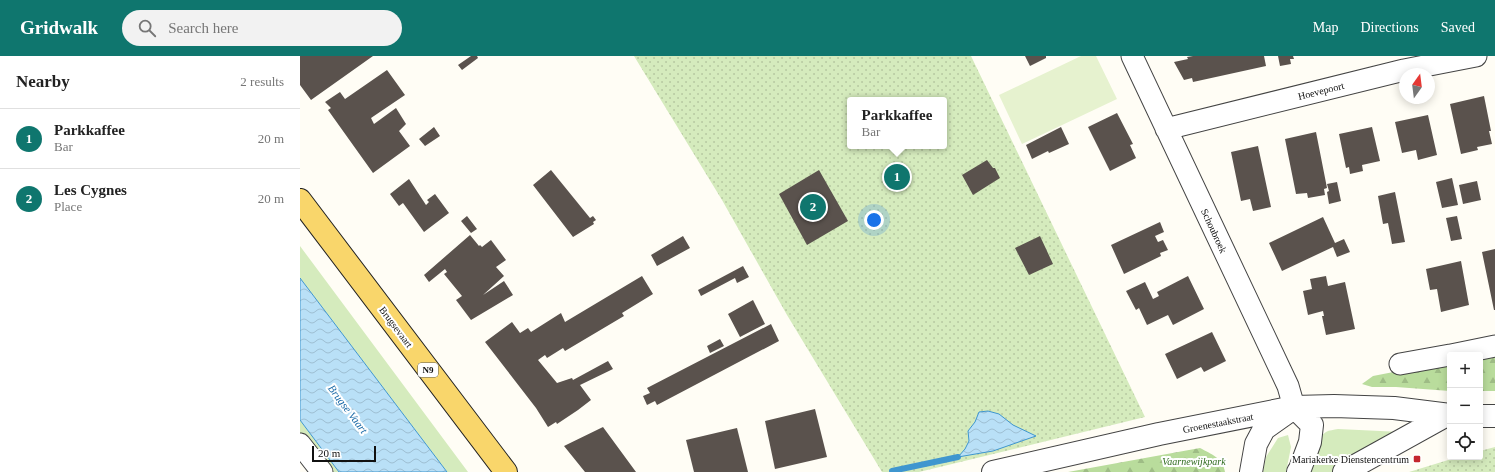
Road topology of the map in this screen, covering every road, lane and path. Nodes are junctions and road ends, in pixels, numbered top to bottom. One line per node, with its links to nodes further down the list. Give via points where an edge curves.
1 (1132, 56): 4 (street, Schoubroek)
2 (1476, 56): 3 (street, Hoevepoort)
3 (1412, 62): 4 (street, Hoevepoort)
4 (1166, 129): 10 (street, Schoubroek, via 1288,386)
5 (300, 200): 17 (main road, Brugsevaart / N9)
6 (1495, 346): 7 (street)
7 (1466, 352)
8 (1447, 356): 9 (street)
9 (1400, 364)
10 (1294, 407): 11 (street, Groenestaakstraat, via 1394,408); 18 (street, Groenestaakstraat, via 1159,434); 19 (street, via 1264,428 1256,444); 20 (street, via 1312,425 1310,442)
11 (1447, 415)
12 (1447, 416): 21 (street, Groenestaakstraat)
13 (1483, 416): 14 (street)
14 (1495, 416)
15 (300, 444): 16 (street)
16 (322, 472)
17 (506, 472)
18 (993, 472)
19 (1250, 472)
20 (1298, 472)
21 (1344, 472)

